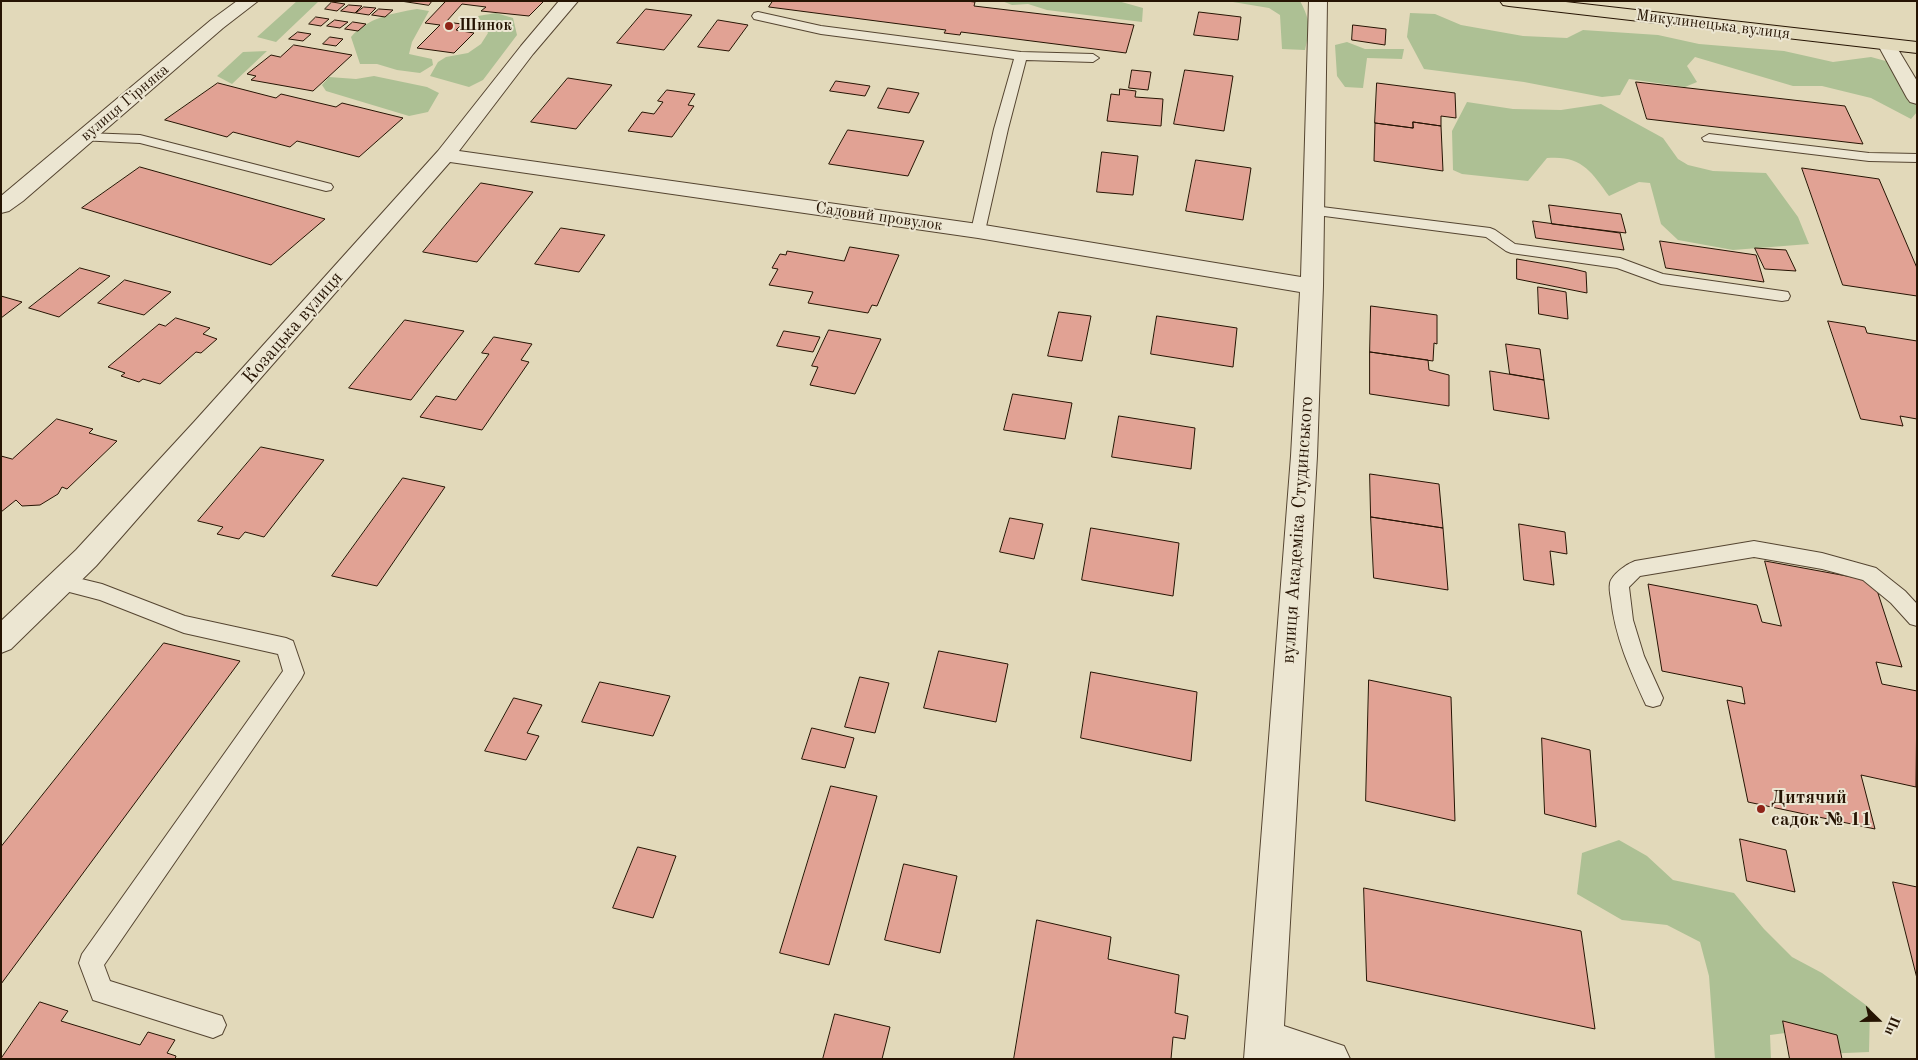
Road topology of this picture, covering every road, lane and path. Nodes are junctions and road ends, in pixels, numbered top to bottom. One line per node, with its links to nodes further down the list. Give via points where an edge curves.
1 (249, 1): 11 (street, вулиця Гірняка, via 217,24)
2 (569, 1): 13 (street, Козацька вулиця, via 526,50)
3 (1318, 1): 17 (street, вулиця Академіка Студинського)
4 (1509, 1): 6 (highway, Микулинецька вулиця)
5 (758, 16): 8 (lane, via 821,30)
6 (1887, 45): 7 (highway, Микулинецька вулиця); 10 (street)
7 (1917, 48)
8 (1021, 56): 9 (lane); 18 (lane)
9 (1093, 58)
10 (1915, 92)
11 (85, 137): 15 (lane, via 140,139); 16 (street, вулиця Гірняка)
12 (1709, 138): 14 (lane, via 1868,157)
13 (445, 154): 18 (street, Садовий провулок); 21 (street, Козацька вулиця, via 203,429)
14 (1917, 158)
15 (326, 187)
16 (1, 206)
17 (1314, 211): 19 (street, вулиця Академіка Студинського); 20 (lane, via 1490,233 1511,248 1620,263 1661,278)
18 (978, 231): 19 (street, Садовий провулок)
19 (1312, 286): 26 (street, вулиця Академіка Студинського, via 1304,456)
20 (1782, 296)
21 (61, 582): 23 (street, Козацька вулиця); 25 (lane, via 102,592 184,624 286,647 294,674 92,963 102,991)
22 (1917, 618): 24 (lane, via 1898,597 1869,574 1822,561 1754,549 1635,569 1619,584 1623,620 1634,656)
23 (1, 640)
24 (1653, 698)
25 (213, 1025)
26 (1264, 1049): 27 (street)
27 (1331, 1059)

